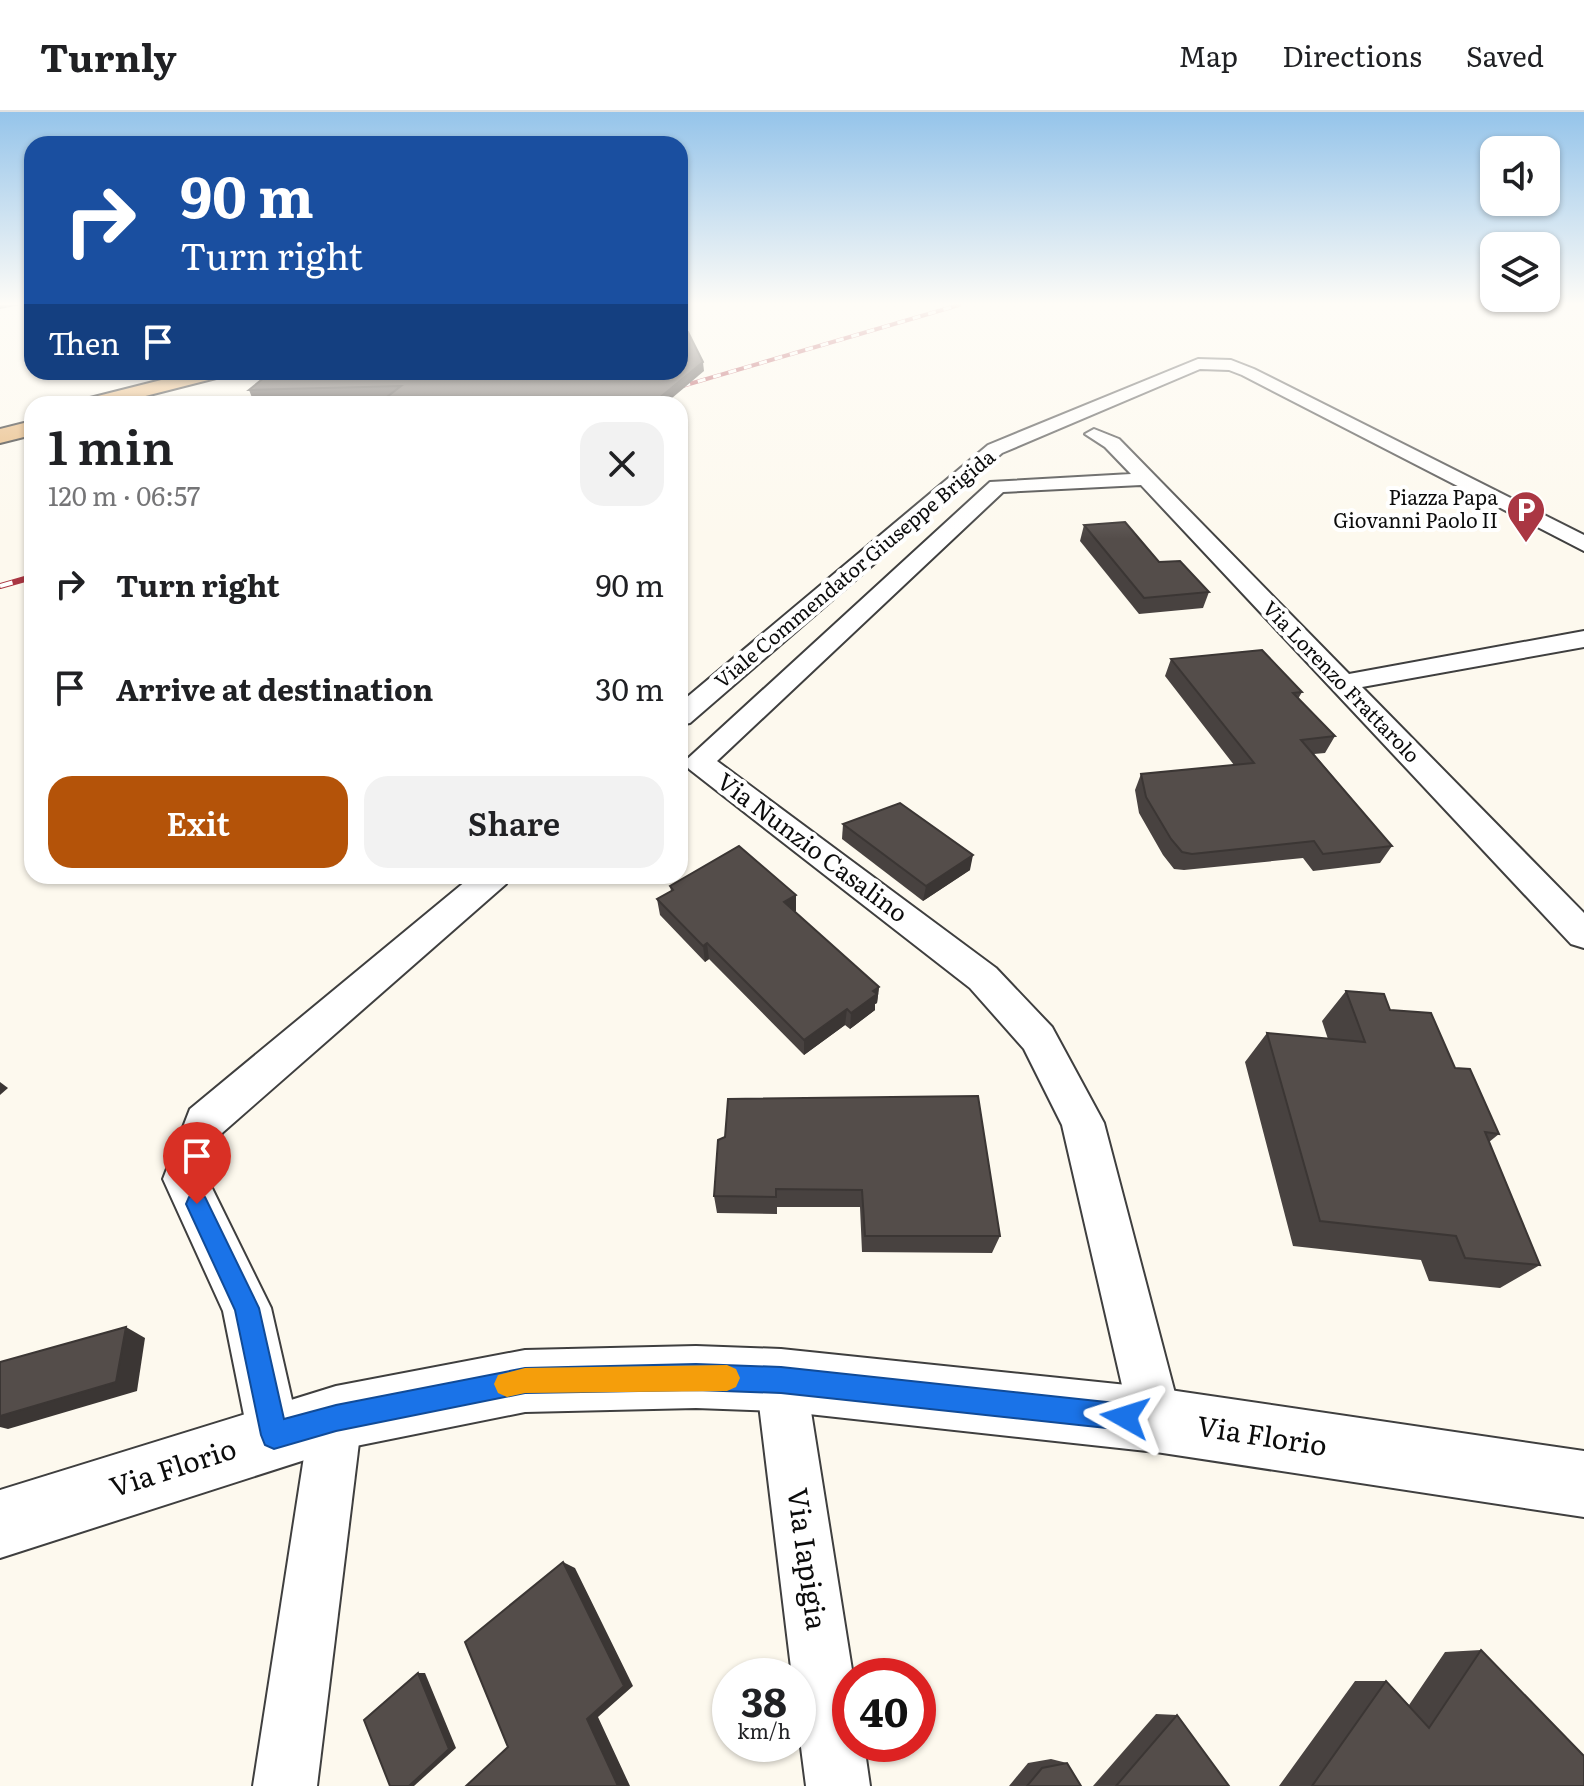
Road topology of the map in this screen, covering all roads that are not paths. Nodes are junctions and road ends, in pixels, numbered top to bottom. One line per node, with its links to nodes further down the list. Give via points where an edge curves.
1 (173, 383): 5 (highway)
2 (207, 383): 6 (highway)
3 (1152, 383): 17 (street, Viale Commendator Giuseppe Brigida, via 995,449)
4 (1270, 383): 13 (street, Viale Commendator Giuseppe Brigida)
5 (121, 396)
6 (157, 396)
7 (24, 420): 8 (highway)
8 (0, 426)
9 (24, 430): 11 (highway)
10 (1094, 434): 12 (street, Via Lorenzo Frattarolo, via 1112,443)
11 (0, 436)
12 (1147, 479): 16 (street, Via Lorenzo Frattarolo); 22 (street, Via Nunzio Casalino, via 997,486 699,762 983,978 1038,1038 1083,1123)
13 (1584, 544)
14 (1573, 641): 15 (street); 16 (street)
15 (1584, 669)
16 (1342, 683): 19 (street, Via Lorenzo Frattarolo)
17 (688, 710)
18 (485, 884): 23 (street, via 205,1122 185,1179 247,1308)
19 (1584, 935)
20 (781, 1380): 21 (street, Via Florio, via 525,1381); 22 (street, Via Florio); 27 (street, Via Iapigia)
21 (336, 1418): 23 (street, Via Florio); 26 (street)
22 (1156, 1420): 24 (street, Via Florio)
23 (274, 1435): 25 (street, Via Florio)
24 (1584, 1484)
25 (0, 1524)
26 (285, 1786)
27 (838, 1786)

